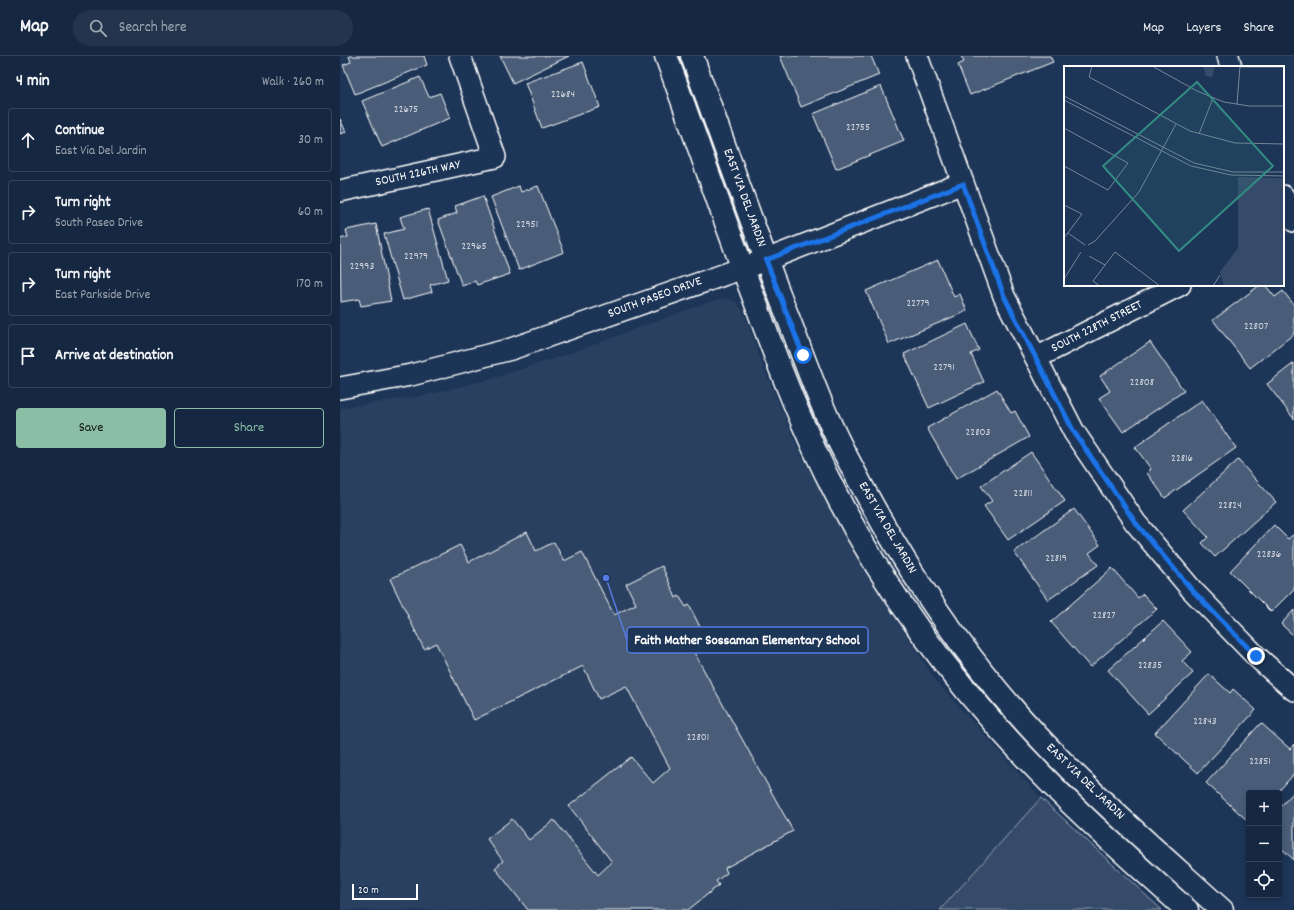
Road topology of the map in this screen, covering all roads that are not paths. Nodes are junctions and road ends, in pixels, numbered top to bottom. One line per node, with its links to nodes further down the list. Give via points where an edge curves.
1 (460, 56): 8 (street, SOUTH 226TH WAY, via 495,157)
2 (666, 56): 14 (street, EAST VIA DEL JARDIN)
3 (692, 56): 13 (street, EAST VIA DEL JARDIN)
4 (917, 56): 7 (street)
5 (1228, 56): 6 (street)
6 (1231, 66)
7 (963, 184): 13 (street, SOUTH PASEO DRIVE); 16 (street, via 1004,296)
8 (340, 191)
9 (1284, 198): 10 (street)
10 (1294, 221)
11 (1294, 228): 12 (street)
12 (1284, 233)
13 (766, 260): 14 (street, SOUTH PASEO DRIVE); 20 (street, EAST VIA DEL JARDIN, via 842,449 928,597 998,691 1039,738)
14 (742, 268): 17 (street, SOUTH PASEO DRIVE, via 511,349 411,375); 19 (street, EAST VIA DEL JARDIN, via 790,396 837,495 859,534 929,642 973,699)
15 (1178, 286): 16 (street, SOUTH 228TH STREET)
16 (1036, 358): 18 (street, via 1074,432 1135,522 1192,590 1256,656)
17 (340, 388)
18 (1294, 690)
19 (1029, 761): 20 (street, via 1042,765 1051,772 1145,856); 21 (street, EAST VIA DEL JARDIN, via 1088,820)
20 (1180, 871): 22 (street, EAST VIA DEL JARDIN)
21 (1187, 910)
22 (1222, 910)

